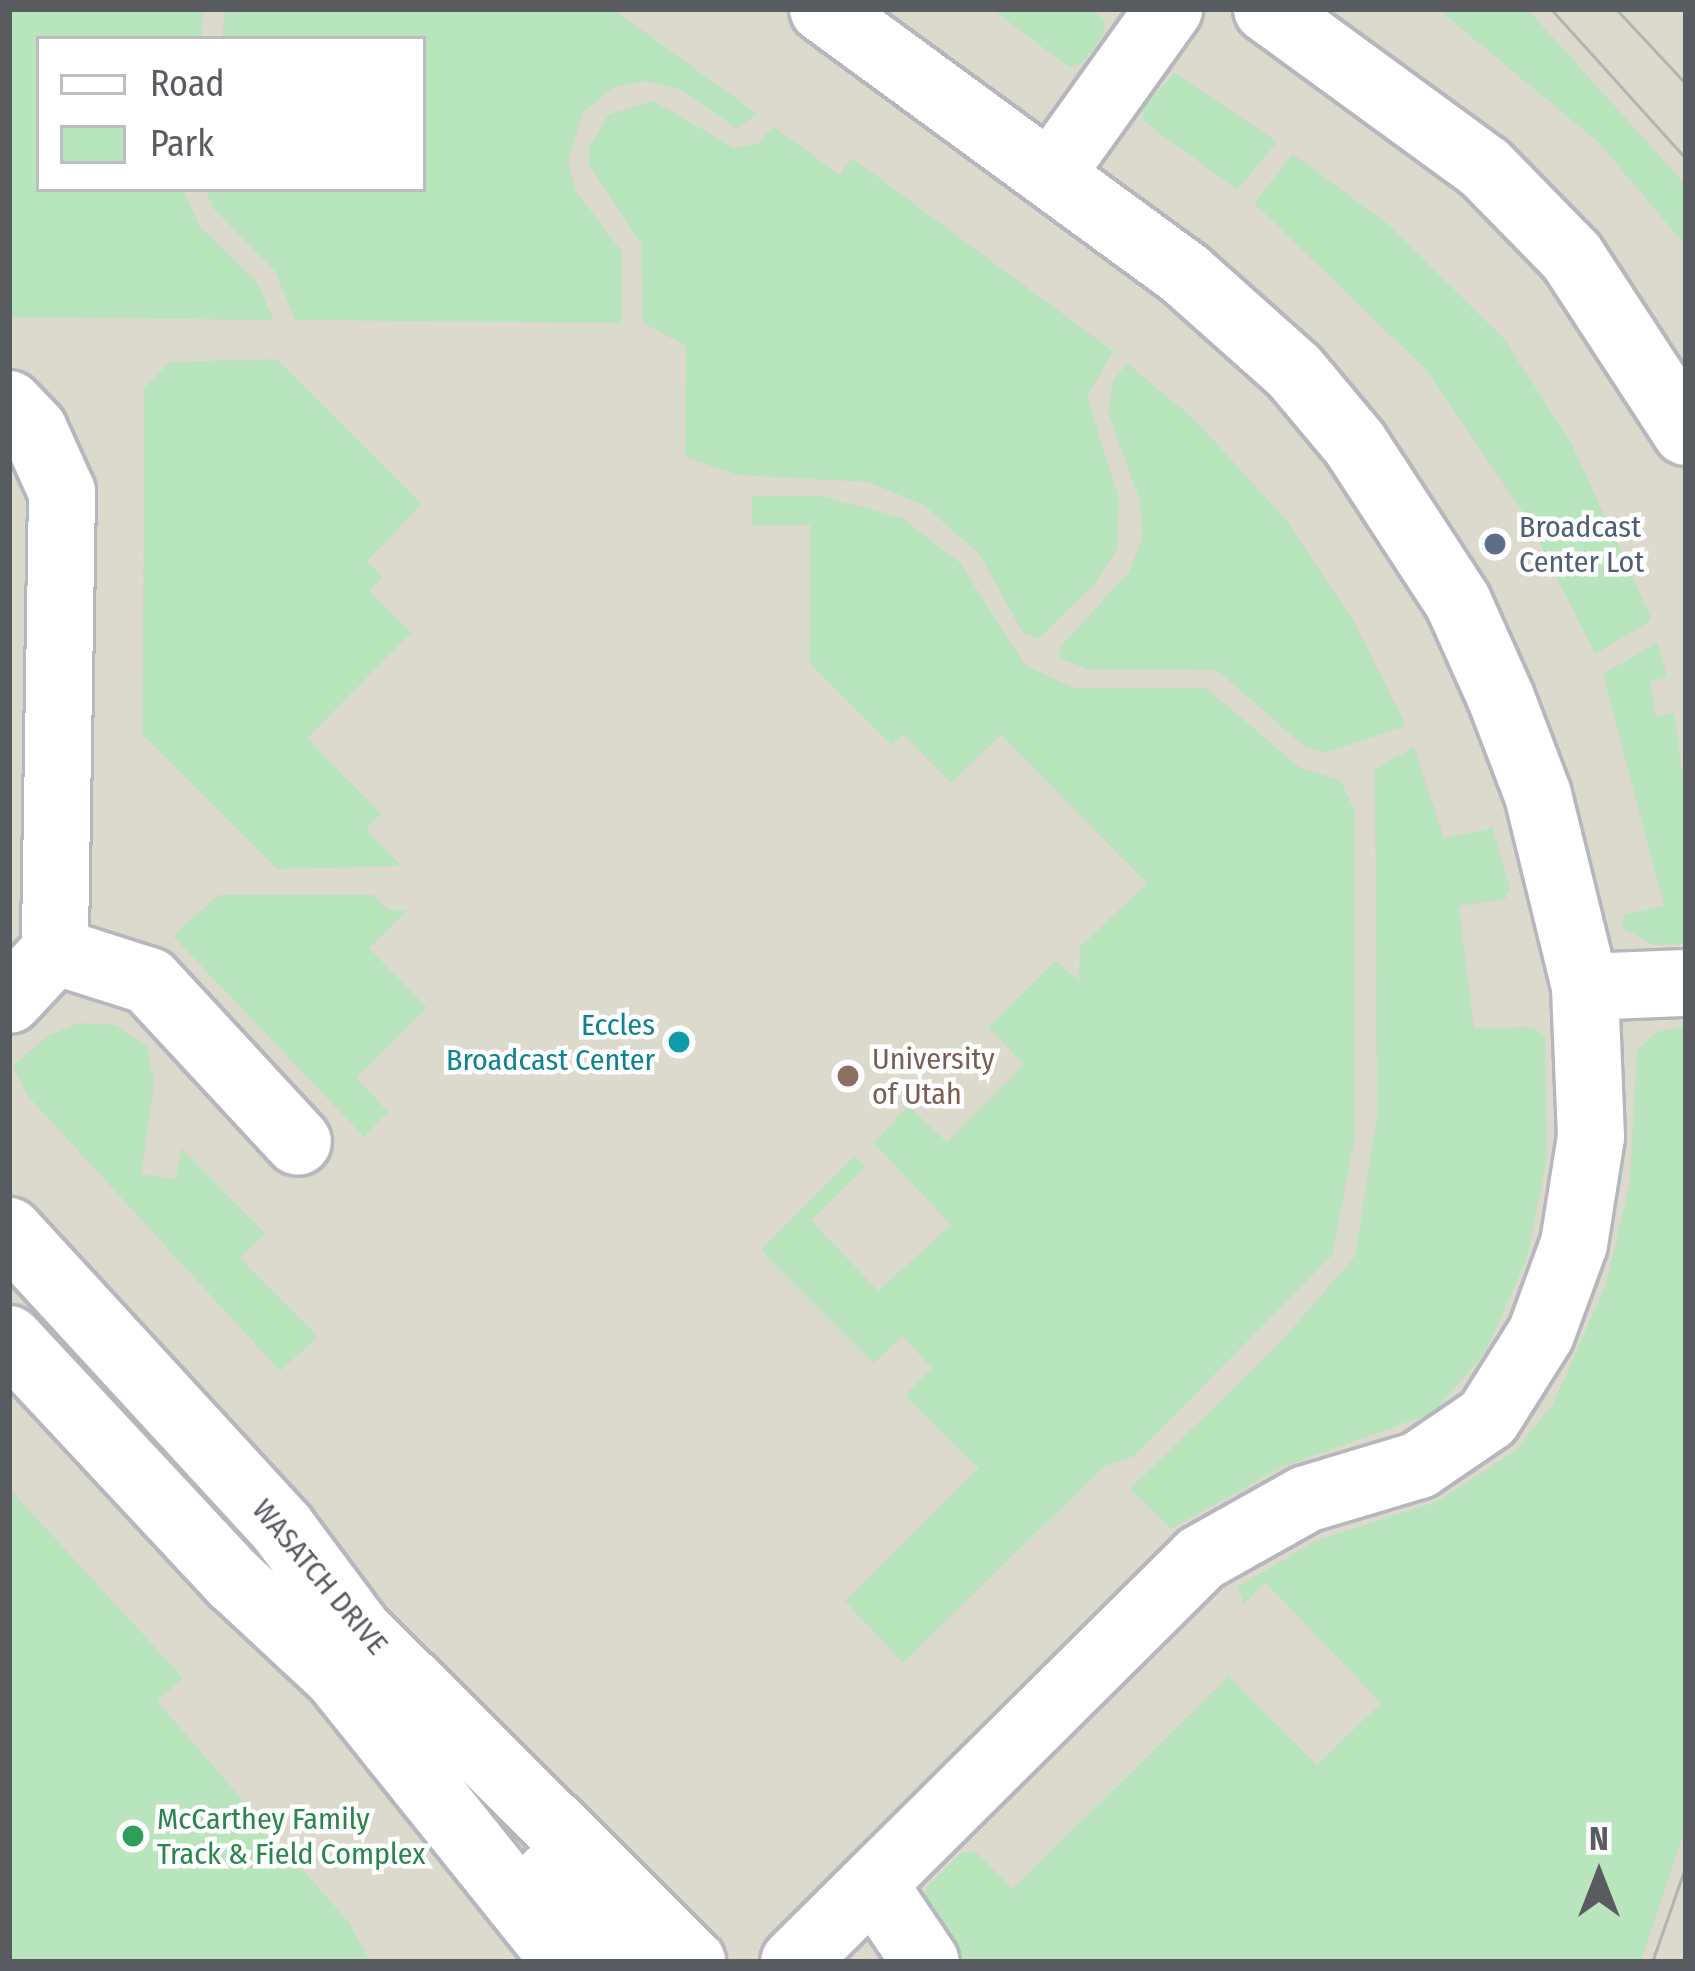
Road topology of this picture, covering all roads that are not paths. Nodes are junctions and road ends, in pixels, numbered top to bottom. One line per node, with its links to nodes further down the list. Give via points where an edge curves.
1 (823, 9): 4 (street)
2 (1169, 9): 4 (street)
3 (1268, 9): 6 (street, via 1484,166 1572,257)
4 (1051, 174): 9 (street, via 1185,274 1294,371 1404,508 1458,602 1538,796)
5 (9, 404): 7 (street, via 34,430 62,492)
6 (1686, 432)
7 (55, 952): 10 (street); 11 (street, via 149,981)
8 (1686, 983): 9 (street)
9 (1585, 987): 15 (street, via 1591,1137 1574,1244 1541,1334 1488,1418 1419,1465 1306,1499 1201,1558)
10 (9, 1000)
11 (298, 1142)
12 (9, 1232): 14 (street, WASATCH DRIVE, via 282,1528 358,1630)
13 (9, 1339): 16 (street, WASATCH DRIVE, via 234,1580 337,1676)
14 (489, 1763): 17 (street, via 523,1845); 18 (street, WASATCH DRIVE)
15 (876, 1888): 19 (street); 20 (street)
16 (566, 1962)
17 (627, 1962)
18 (692, 1962)
19 (794, 1962)
20 (926, 1962)

